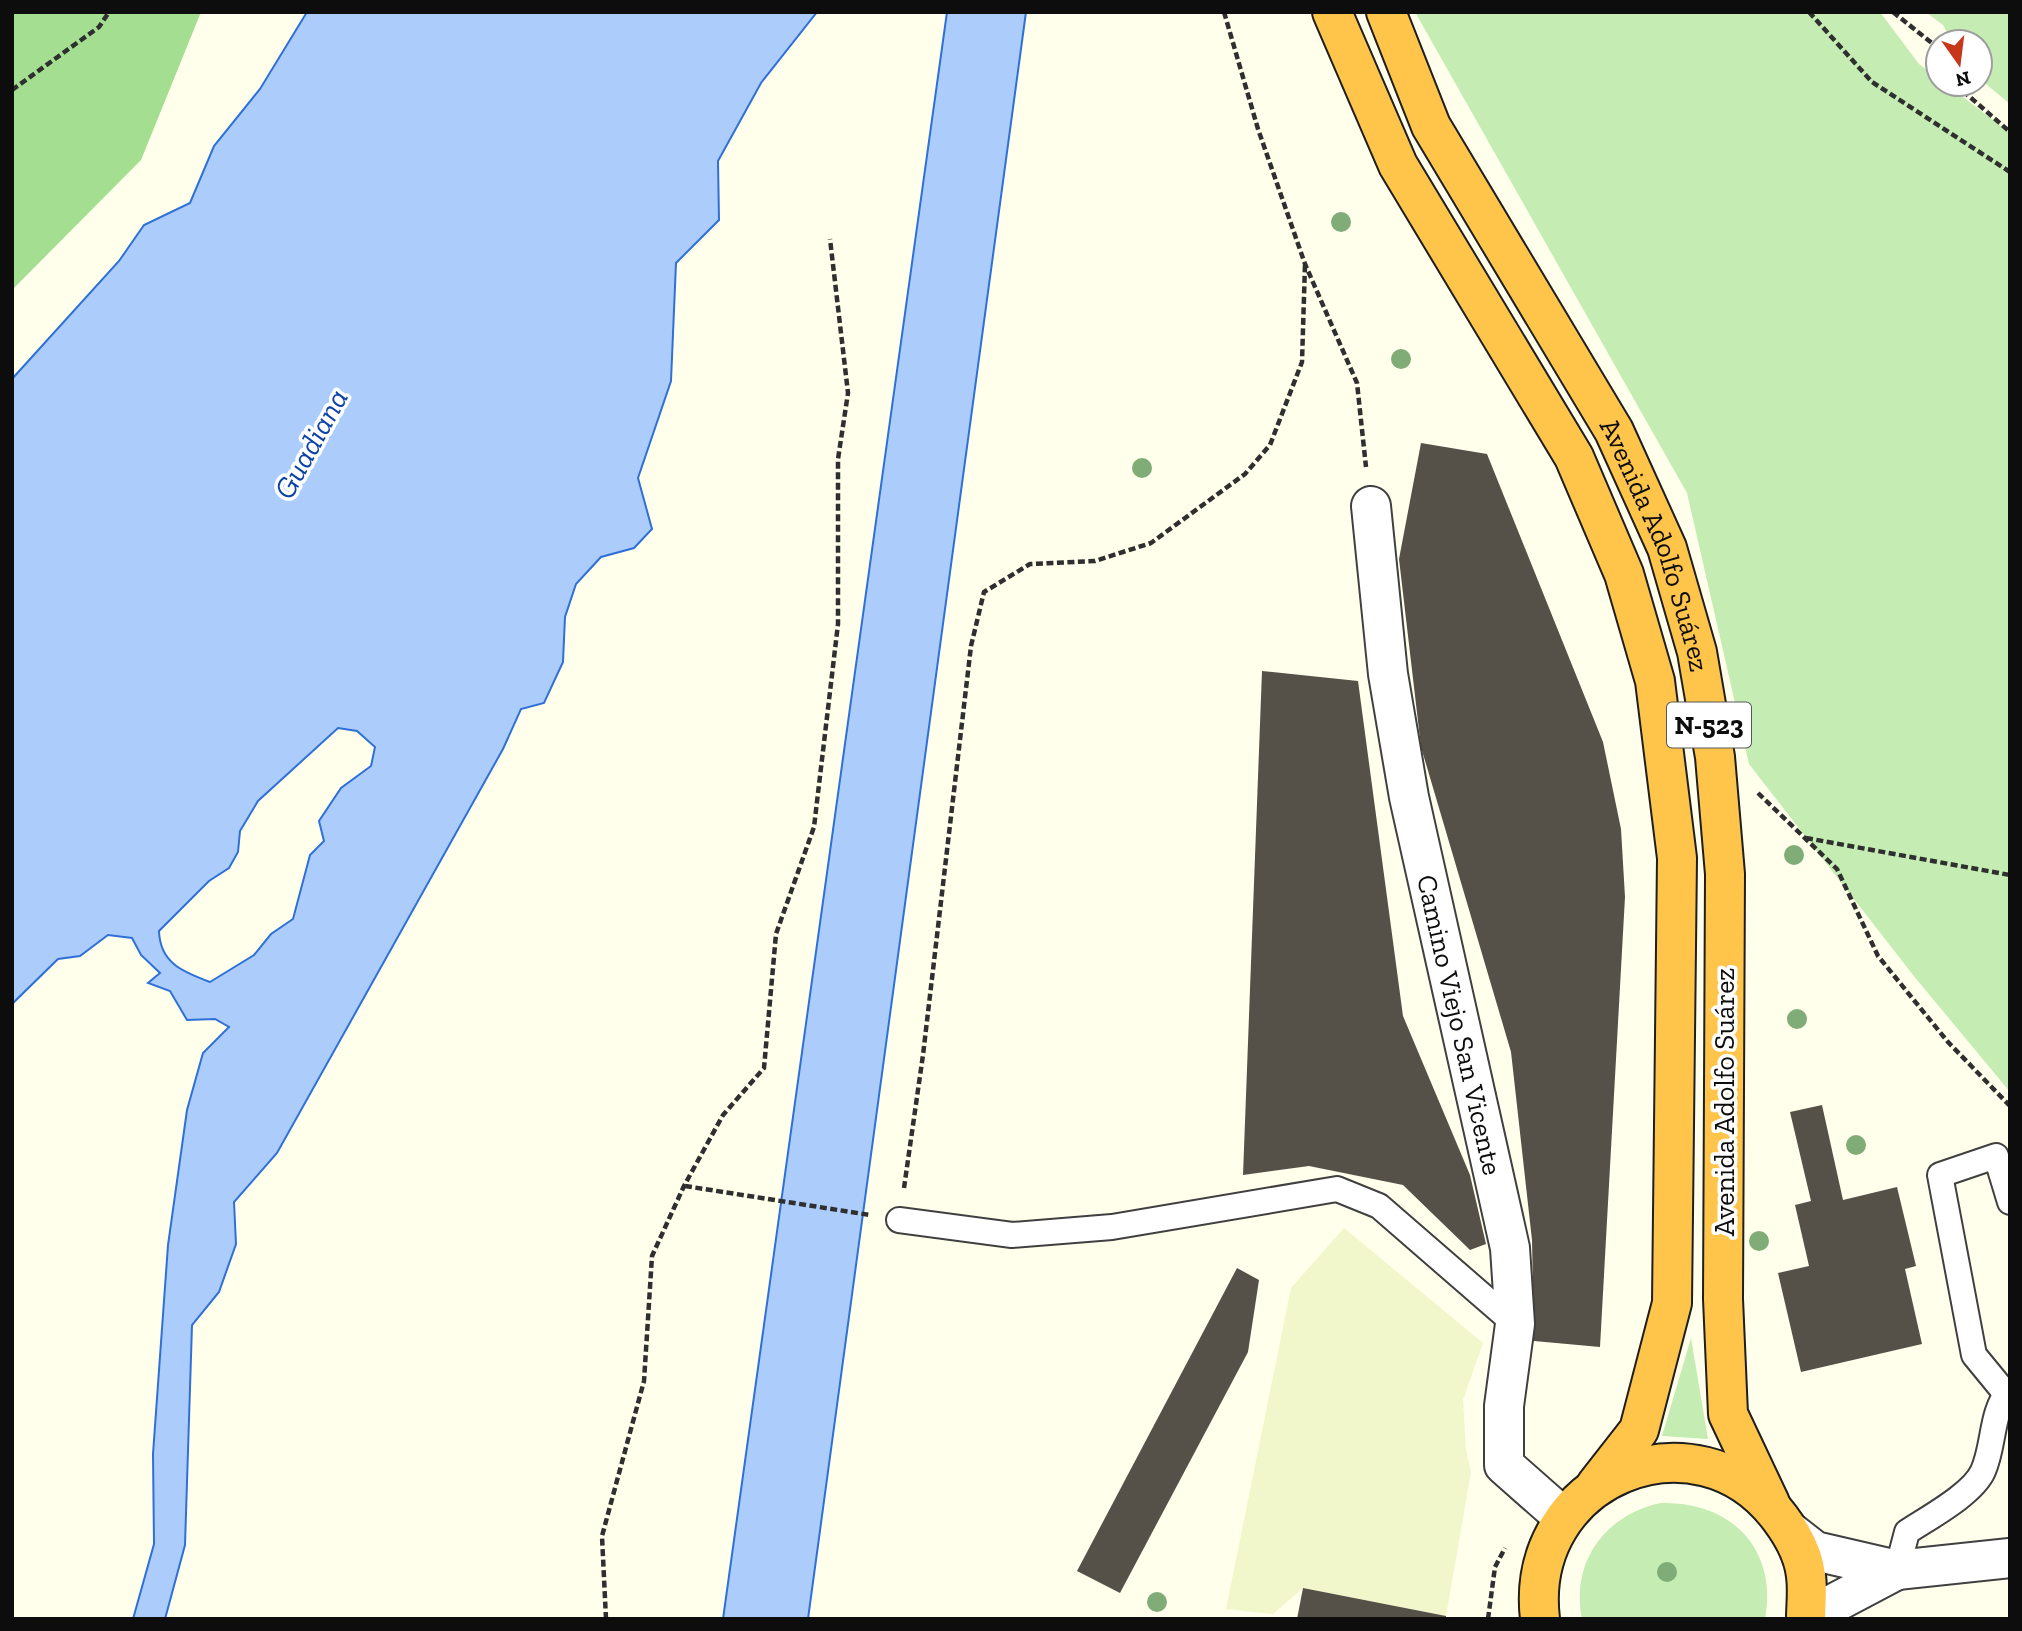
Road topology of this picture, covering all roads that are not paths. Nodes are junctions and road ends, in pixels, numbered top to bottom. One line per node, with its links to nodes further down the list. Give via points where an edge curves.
1 (1332, 12): 8 (highway, Avenida Adolfo Suárez / N-523, via 1398,165 1574,457 1623,575 1655,681 1677,858 1672,1303 1639,1430)
2 (1386, 12): 9 (highway, Avenida Adolfo Suárez / N-523, via 1431,126 1615,431 1667,548 1698,652 1725,874 1723,1299 1728,1414)
3 (1371, 506): 6 (street, Camino Viejo San Vicente, via 1388,674 1406,783 1510,1248)
4 (2010, 1202): 7 (lane, via 1996,1156 1940,1175 1974,1355)
5 (899, 1220): 6 (lane, via 1012,1236 1112,1227 1337,1189 1379,1206)
6 (1514, 1324): 10 (street, Camino Viejo San Vicente, via 1504,1406 1504,1465)
7 (2008, 1391): 13 (lane, via 1998,1408 1983,1473 1954,1501 1907,1532)
8 (1596, 1485): 9 (highway, via 1640,1466 1686,1463 1732,1476); 10 (highway)
9 (1770, 1503): 11 (highway)
10 (1563, 1517): 15 (highway, via 1544,1553 1537,1594)
11 (1792, 1533): 13 (street, via 1815,1551); 14 (highway, via 1806,1574)
12 (2010, 1558): 13 (street)
13 (1897, 1570): 14 (street)
14 (1806, 1618)
15 (1540, 1619)

